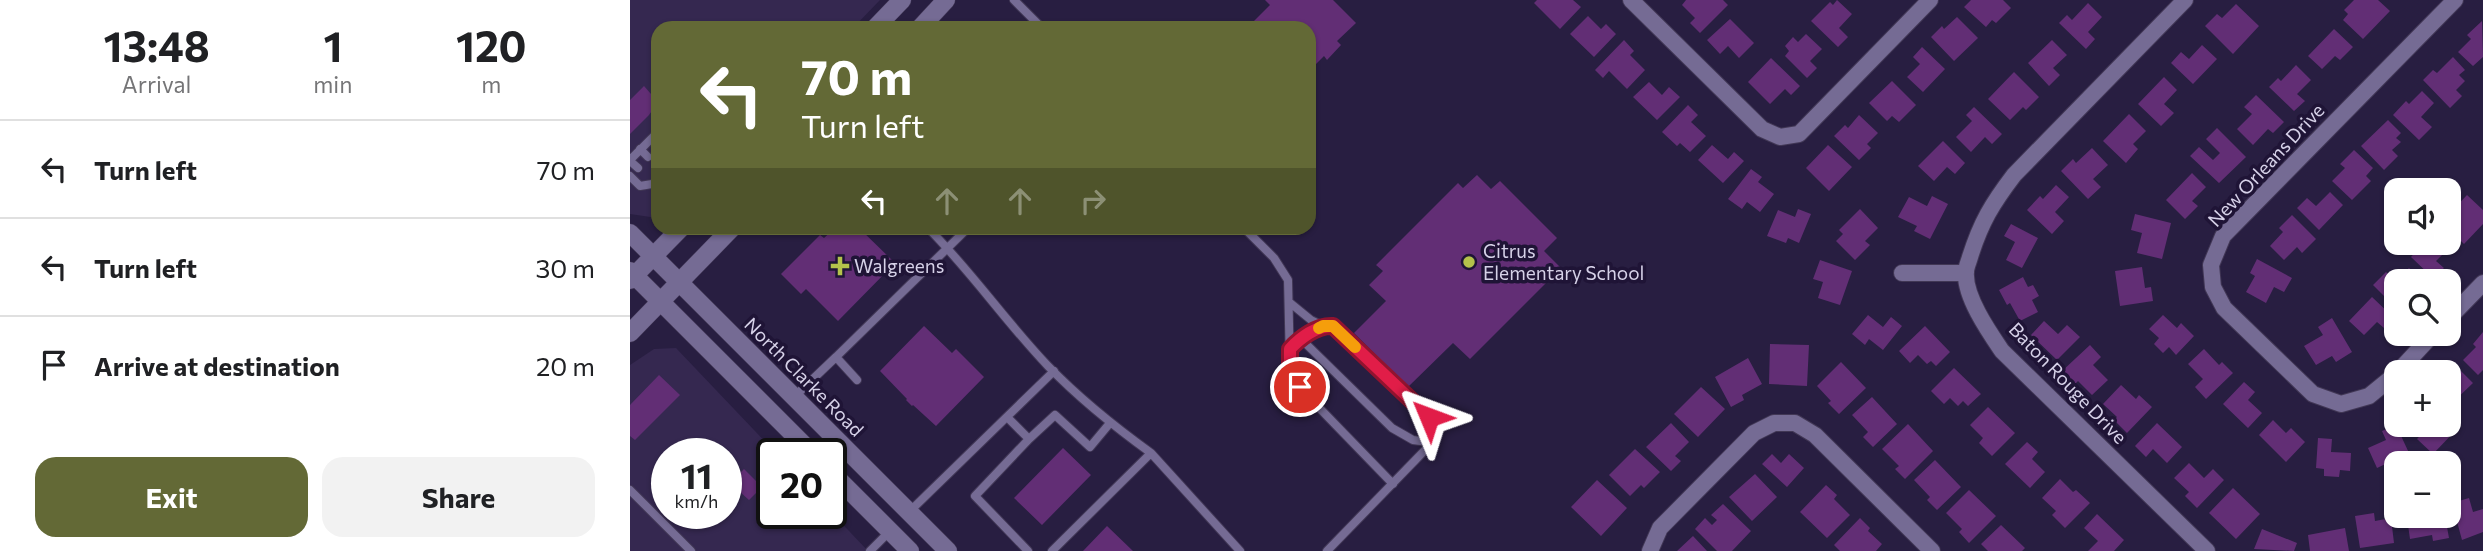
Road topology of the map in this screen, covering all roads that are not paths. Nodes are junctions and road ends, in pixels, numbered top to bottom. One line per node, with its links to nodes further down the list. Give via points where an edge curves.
1 (902, 0): 8 (street)
2 (946, 0): 9 (street)
3 (1014, 0): 10 (lane)
4 (1631, 0): 5 (street, via 1762,129 1780,137 1799,134)
5 (1930, 0)
6 (2185, 0): 27 (street, via 2014,175 1990,207)
7 (2455, 0): 43 (street, New Orleans Drive, via 2223,236 2211,265 2213,287 2224,308 2313,394 2341,404 2369,397)
8 (882, 21)
9 (926, 21)
10 (1035, 21)
11 (651, 139): 12 (lane)
12 (640, 149): 13 (lane); 14 (lane)
13 (648, 157)
14 (630, 160): 15 (lane)
15 (638, 168)
16 (630, 176): 17 (lane, via 640,186)
17 (651, 183)
18 (630, 233): 25 (street, North Clarke Road)
19 (674, 235): 25 (street)
20 (725, 235): 29 (street)
21 (935, 235): 24 (lane)
22 (961, 235): 24 (lane)
23 (1251, 235): 32 (lane, via 1275,258 1288,280)
24 (948, 247): 39 (lane); 41 (lane)
25 (653, 256): 28 (street); 29 (street, North Clarke Road)
26 (1902, 273): 27 (street)
27 (1965, 273): 66 (street, Baton Rouge Drive, via 1973,303 2002,351)
28 (632, 276): 31 (street)
29 (680, 283): 31 (street); 44 (street, North Clarke Road)
30 (2483, 283): 33 (street)
31 (662, 302): 35 (street); 47 (street)
32 (1289, 302): 34 (lane); 38 (lane)
33 (2461, 305)
34 (1323, 326): 36 (lane); 49 (lane, via 1333,326 1429,417)
35 (630, 333)
36 (1301, 339): 38 (lane); 49 (lane, via 1392,428 1413,440)
37 (2422, 346): 40 (street, New Orleans Drive)
38 (1290, 349): 51 (lane, via 1290,367 1300,387)
39 (836, 357): 42 (lane); 44 (lane)
40 (2408, 360)
41 (1054, 371): 45 (lane); 46 (lane)
42 (857, 380)
43 (2384, 384)
44 (794, 397): 54 (street, North Clarke Road)
45 (1007, 417): 48 (lane); 54 (lane)
46 (1110, 423): 48 (lane, via 1090,447 1055,415); 50 (lane)
47 (797, 438)
48 (1029, 439): 60 (lane, via 975,496)
49 (1428, 442): 51 (lane)
50 (1151, 453): 61 (lane); 62 (lane)
51 (1394, 484): 63 (lane)
52 (847, 488): 55 (street)
53 (630, 490): 56 (lane)
54 (909, 512): 55 (street); 59 (street, North Clarke Road)
55 (890, 531): 57 (lane); 58 (street)
56 (691, 551)
57 (870, 551)
58 (910, 551)
59 (948, 551)
60 (1028, 551)
61 (1052, 551)
62 (1240, 551)
63 (1327, 551)
64 (1650, 551): 65 (street, via 1660,528 1754,433 1774,423 1795,423 1815,435)
65 (1932, 551)
66 (2207, 551)

